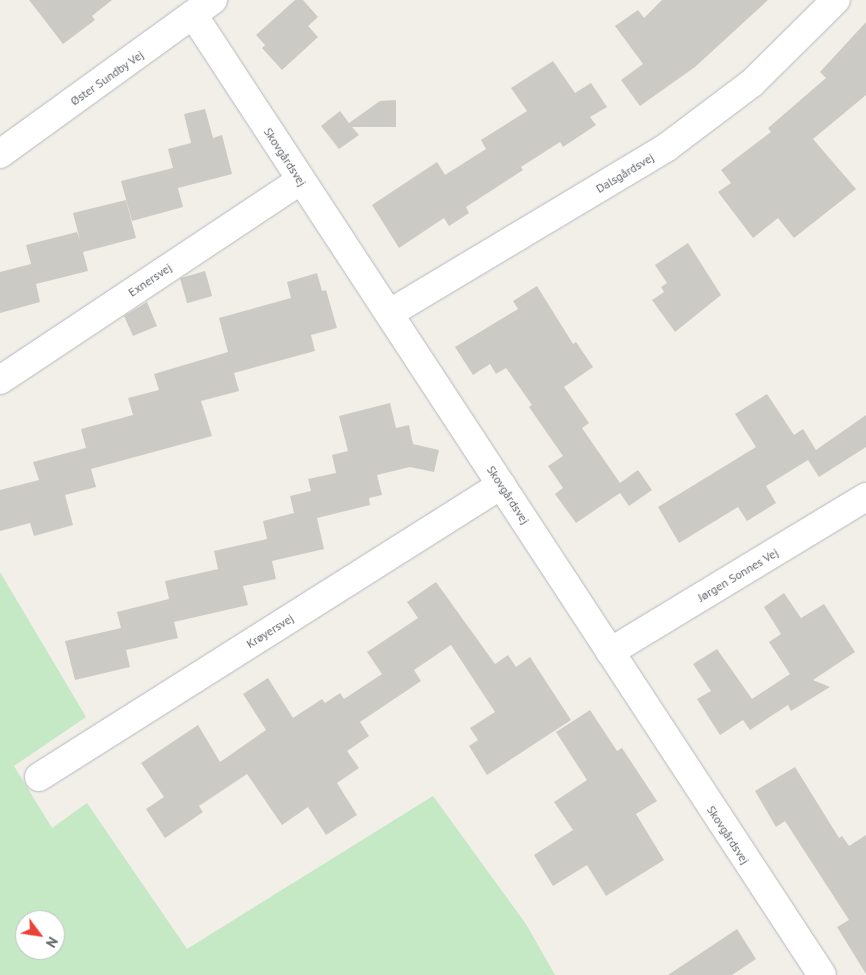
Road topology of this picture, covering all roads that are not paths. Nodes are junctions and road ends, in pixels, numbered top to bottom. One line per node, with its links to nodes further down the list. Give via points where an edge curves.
1 (836, 0): 5 (street, Dalsgårdsvej, via 752,83 667,147)
2 (204, 8): 3 (street, Øster Sundby Vej); 4 (street, Skovgårdsvej)
3 (0, 154)
4 (300, 181): 5 (street, Skovgårdsvej); 6 (street, Exnersvej)
5 (390, 313): 7 (street, Skovgårdsvej)
6 (0, 380)
7 (501, 485): 9 (street, Skovgårdsvej); 10 (street, Krøyersvej)
8 (866, 497): 9 (street, Jørgen Sonnes Vej)
9 (610, 652): 11 (street, Skovgårdsvej)
10 (39, 777)
11 (822, 975)

